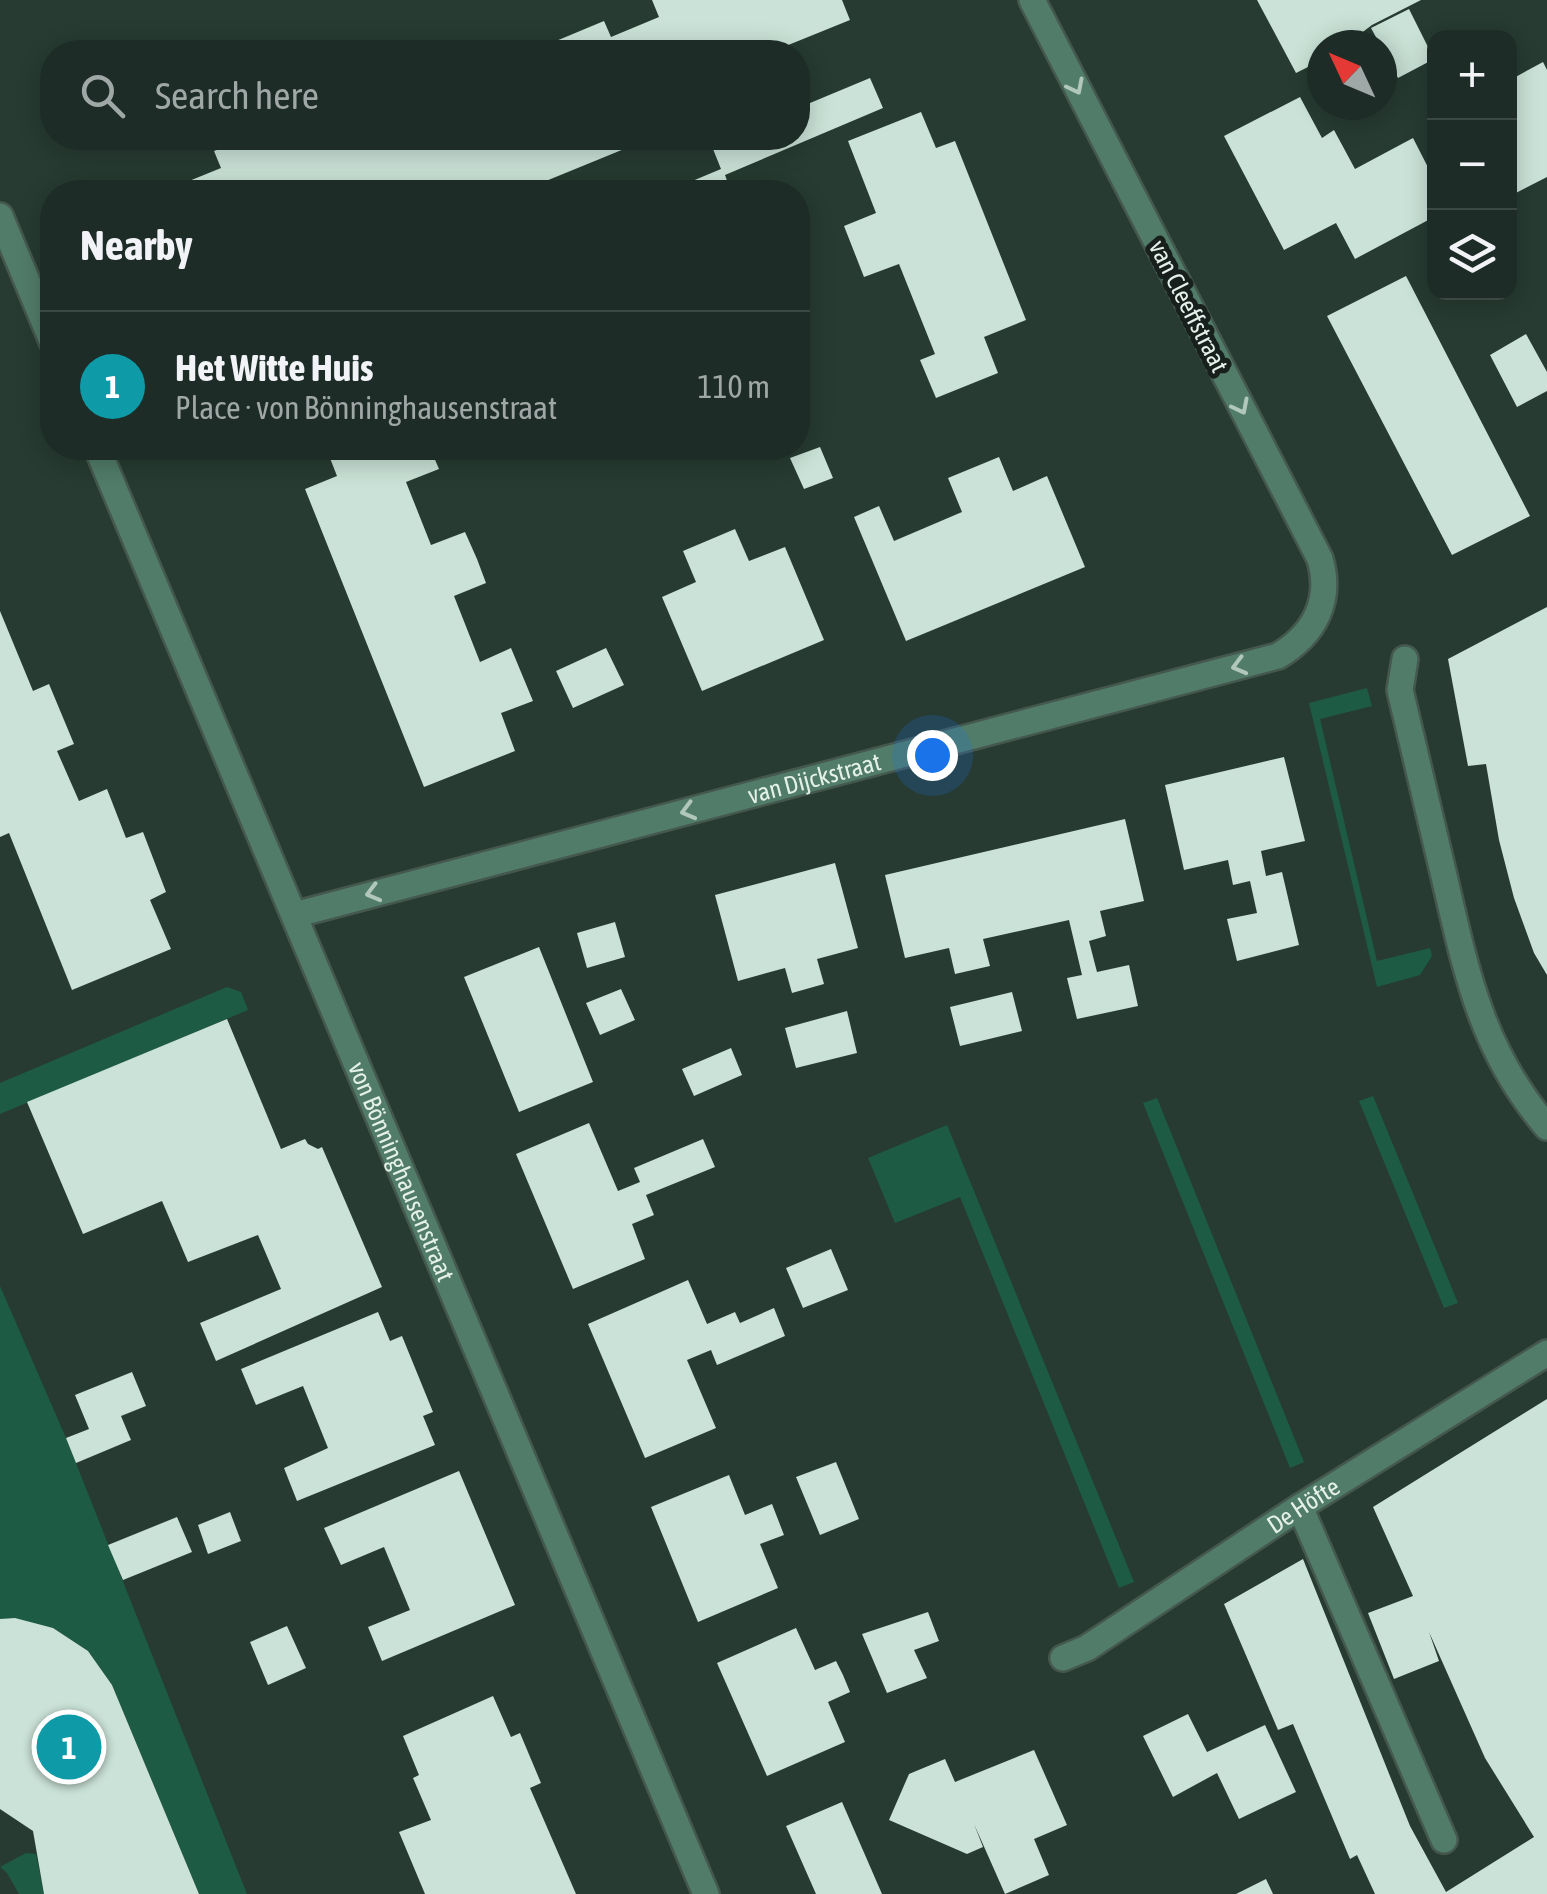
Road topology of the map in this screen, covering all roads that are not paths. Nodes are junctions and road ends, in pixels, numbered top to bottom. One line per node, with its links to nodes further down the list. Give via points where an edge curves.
1 (1032, 0): 5 (street, van Cleeffstraat, one-way to 5, via 1320,559 1325,587)
2 (0, 216): 3 (street)
3 (40, 312)
4 (102, 460): 7 (street, von Bönninghausenstraat)
5 (1318, 616): 7 (street, van Dijckstraat, one-way to 7, via 1278,656)
6 (1405, 659): 8 (street, via 1400,690 1470,988 1489,1038)
7 (294, 914): 13 (street, von Bönninghausenstraat)
8 (1547, 1126)
9 (1547, 1353): 10 (street, De Höfte)
10 (1300, 1508): 11 (street, De Höfte); 12 (street)
11 (1063, 1658)
12 (1444, 1840)
13 (706, 1894)

